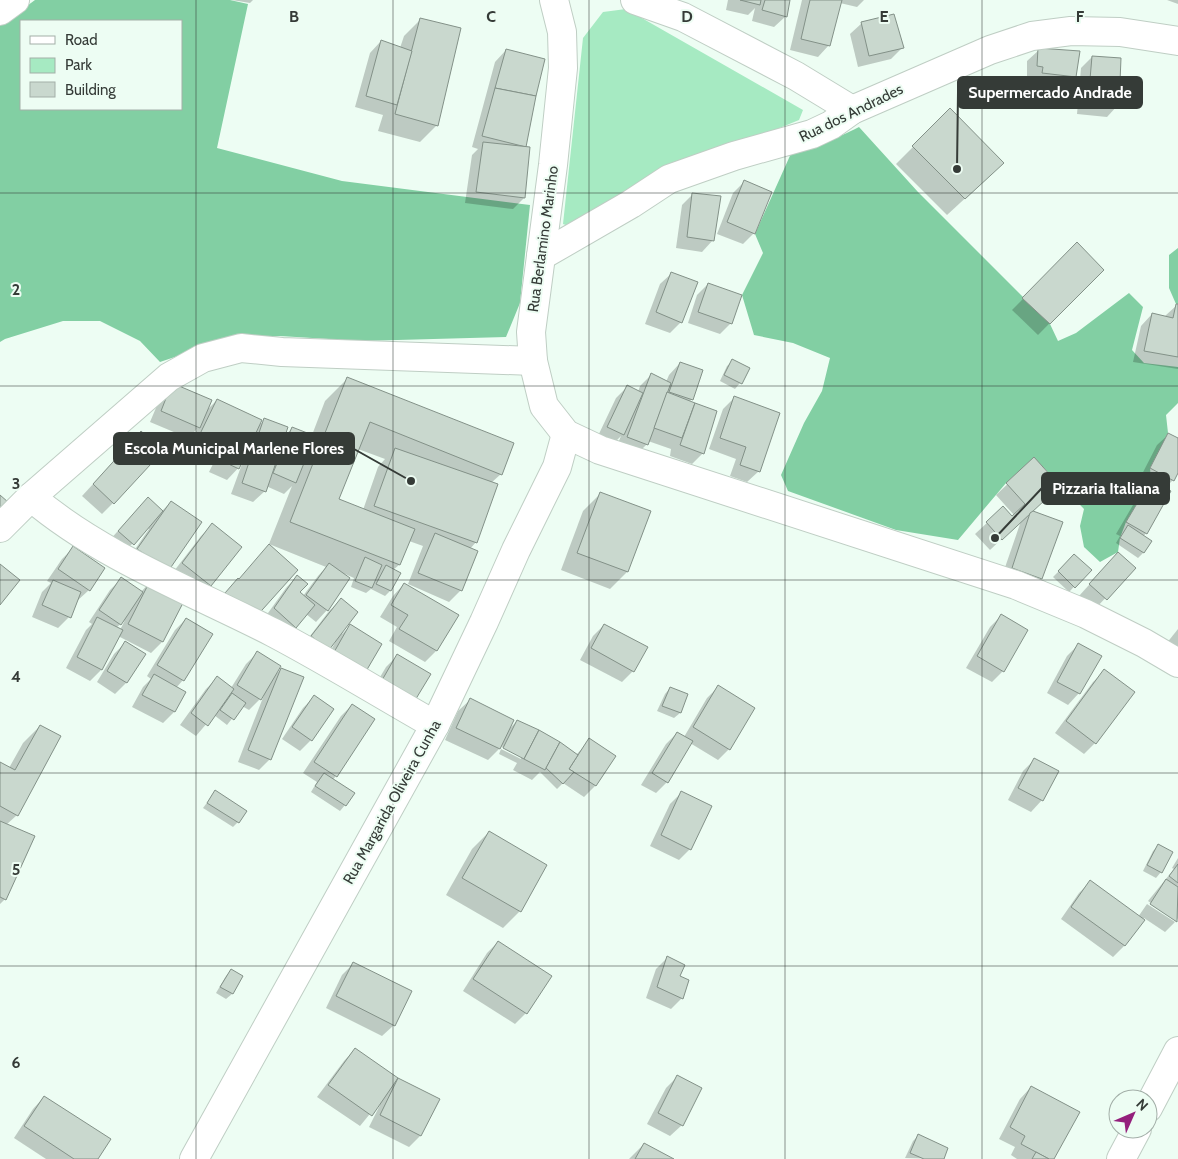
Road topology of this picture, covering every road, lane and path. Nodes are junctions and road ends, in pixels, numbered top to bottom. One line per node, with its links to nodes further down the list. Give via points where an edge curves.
1 (15, 0): 4 (street)
2 (554, 0): 7 (street, Rua Berlamino Marinho, via 562,32 563,68)
3 (642, 1): 6 (street, via 683,17 796,76)
4 (0, 11)
5 (1178, 42): 6 (street, Rua dos Andrades, via 1120,32 1071,31 1032,36 990,50)
6 (852, 110): 7 (street, Rua dos Andrades, via 812,134 669,179)
7 (541, 256): 8 (street, Rua Berlamino Marinho, via 531,332)
8 (534, 361): 9 (street, Rua Berlamino Marinho, via 544,406); 10 (street, via 242,348 203,358 169,377)
9 (566, 434): 12 (street, Rua Berlamino Marinho, via 600,450 1016,585 1086,614 1144,642); 13 (street, Rua Margarida Oliveira Cunha, via 557,467)
10 (31, 497): 11 (street); 13 (street, via 52,516 123,558 276,634)
11 (0, 528)
12 (1178, 663)
13 (435, 726): 17 (street, Rua Margarida Oliveira Cunha)
14 (1177, 1056): 15 (street)
15 (1158, 1090)
16 (1132, 1139): 18 (street)
17 (194, 1159)
18 (1121, 1159)

